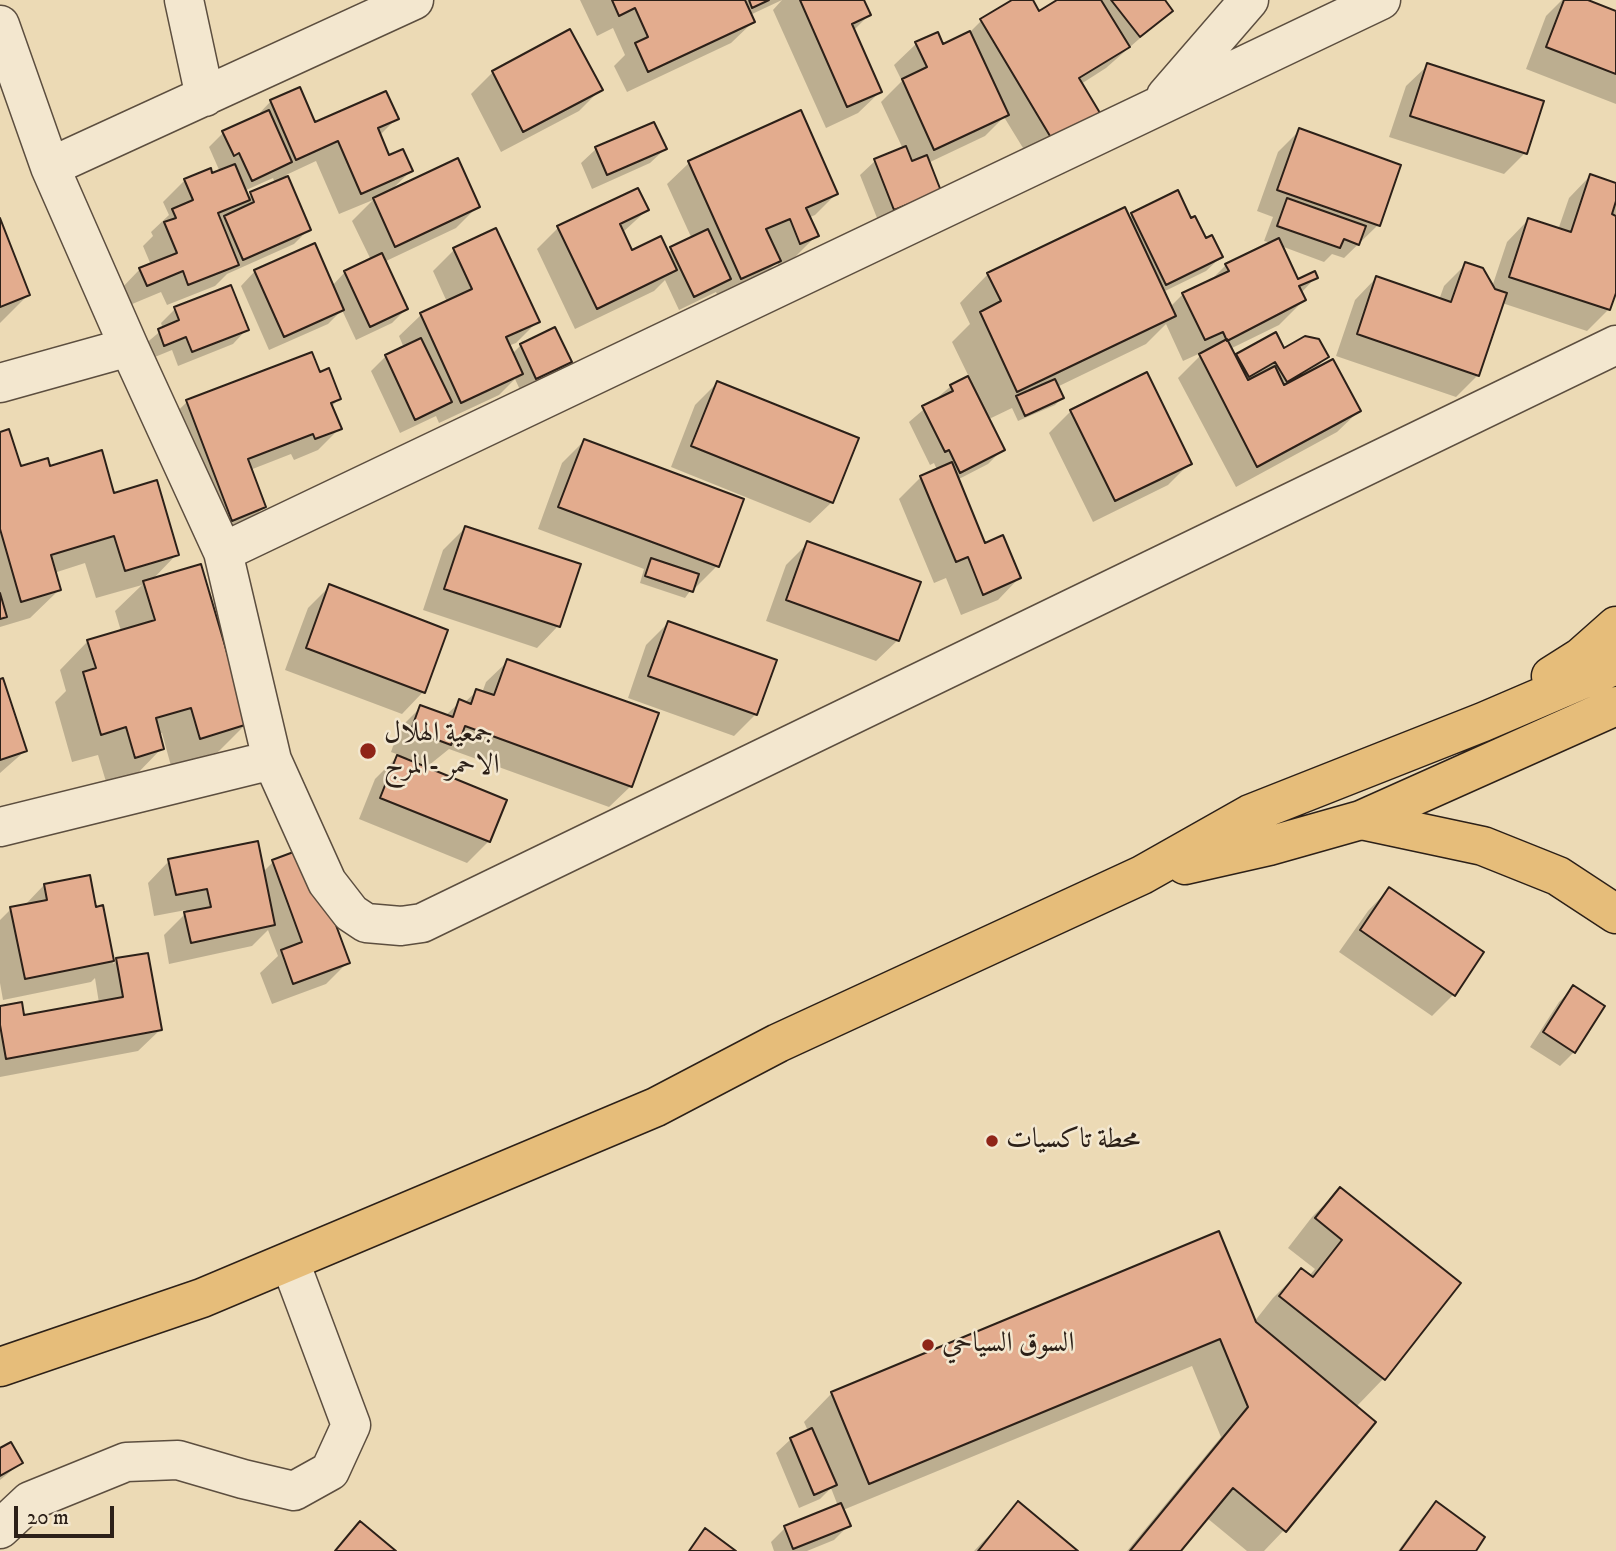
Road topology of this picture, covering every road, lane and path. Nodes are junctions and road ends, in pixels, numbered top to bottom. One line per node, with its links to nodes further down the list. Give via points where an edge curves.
1 (184, 0): 6 (street)
2 (414, 0): 6 (street)
3 (1249, 0): 7 (street)
4 (1381, 0): 7 (street)
5 (0, 25): 8 (street)
6 (205, 97): 8 (street)
7 (1154, 109): 12 (street)
8 (50, 167): 10 (street)
9 (1616, 345): 17 (street, via 422,923 366,923 346,908 327,882)
10 (129, 347): 11 (street); 12 (street)
11 (0, 383)
12 (223, 552): 17 (street)
13 (1616, 626): 16 (main road, via 1581,657)
14 (1616, 665): 16 (main road)
15 (1616, 706): 18 (main road)
16 (1483, 722): 20 (main road, via 1250,814)
17 (272, 760): 19 (street)
18 (1361, 820): 20 (main road); 21 (main road, via 1483,846 1558,876)
19 (0, 827)
20 (1142, 875): 22 (main road, via 778,1043 656,1107)
21 (1616, 914)
22 (290, 1262): 23 (main road, via 190,1302); 24 (street, via 351,1425 330,1471 294,1491 178,1460 126,1462 30,1501)
23 (0, 1367)
24 (0, 1529)

